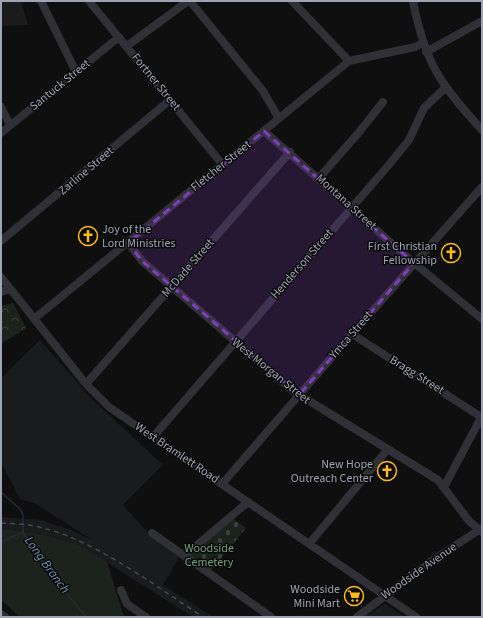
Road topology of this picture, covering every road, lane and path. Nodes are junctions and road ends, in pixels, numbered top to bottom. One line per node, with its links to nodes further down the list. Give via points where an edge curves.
1 (41, 1): 12 (street)
2 (89, 1): 7 (street, Fortner Street)
3 (189, 1): 9 (street); 17 (street, via 264,91)
4 (292, 1): 11 (street)
5 (413, 1): 8 (street)
6 (482, 21): 10 (street)
7 (119, 36): 9 (street, Fortner Street); 12 (street, Santuck Street)
8 (423, 44): 10 (street); 11 (street, Fletcher Street)
9 (127, 46): 14 (street, Fortner Street)
10 (426, 52): 13 (street)
11 (349, 61): 17 (street, Fletcher Street)
12 (76, 72): 18 (street, Santuck Street)
13 (445, 88): 19 (street); 26 (street, Henderson Street, via 424,108 405,146)
14 (170, 100): 23 (street, Fortner Street); 27 (street, Zarline Street)
15 (383, 102): 24 (street)
16 (1, 107): 18 (street)
17 (278, 117): 20 (street, Fletcher Street)
18 (10, 125): 21 (street, Santuck Street)
19 (480, 125)
20 (264, 131): 22 (street, Montana Street); 23 (street, Fletcher Street)
21 (1, 133)
22 (290, 152): 24 (street, Montana Street); 31 (street, McDade Street)
23 (222, 164): 28 (street, Fletcher Street)
24 (319, 178): 26 (street, Montana Street)
25 (482, 188): 29 (street, Ymca Street)
26 (352, 206): 29 (street, Montana Street); 37 (street, Henderson Street)
27 (1, 241)
28 (128, 243): 31 (street, West Morgan Street, via 142,261); 34 (street, Fletcher Street)
29 (414, 263): 35 (street, Montana Street); 36 (street, Ymca Street)
30 (1, 277): 32 (street, West Bramlett Road)
31 (172, 287): 37 (street, West Morgan Street); 38 (street, McDade Street)
32 (10, 289): 33 (street); 34 (street, West Bramlett Road)
33 (1, 292)
34 (34, 319): 38 (street, West Bramlett Road)
35 (482, 319)
36 (352, 334): 39 (street, Ymca Street); 40 (street, Bragg Street)
37 (234, 341): 39 (street, West Morgan Street); 41 (street, Henderson Street)
38 (86, 384): 41 (street, West Bramlett Road, via 109,407)
39 (299, 395): 42 (street, West Morgan Street); 43 (street, Ymca Street)
40 (482, 416): 44 (street)
41 (153, 437): 43 (street, West Bramlett Road)
42 (388, 449): 44 (street, West Morgan Street, via 430,474); 48 (street)
43 (222, 484): 45 (street, West Bramlett Road)
44 (444, 486): 46 (street, West Morgan Street, via 469,521)
45 (248, 502): 48 (street, West Bramlett Road); 49 (street)
46 (481, 530): 51 (street, Woodside Avenue)
47 (152, 533): 49 (street)
48 (309, 544): 51 (street, West Bramlett Road)
49 (184, 556): 55 (street)
50 (121, 590): 54 (street, via 127,604)
51 (384, 596): 56 (street, Woodside Avenue); 57 (street, West Bramlett Road)
52 (1, 614): 53 (street)
53 (5, 617)
54 (146, 617)
55 (271, 617)
56 (357, 617)
57 (416, 617)

